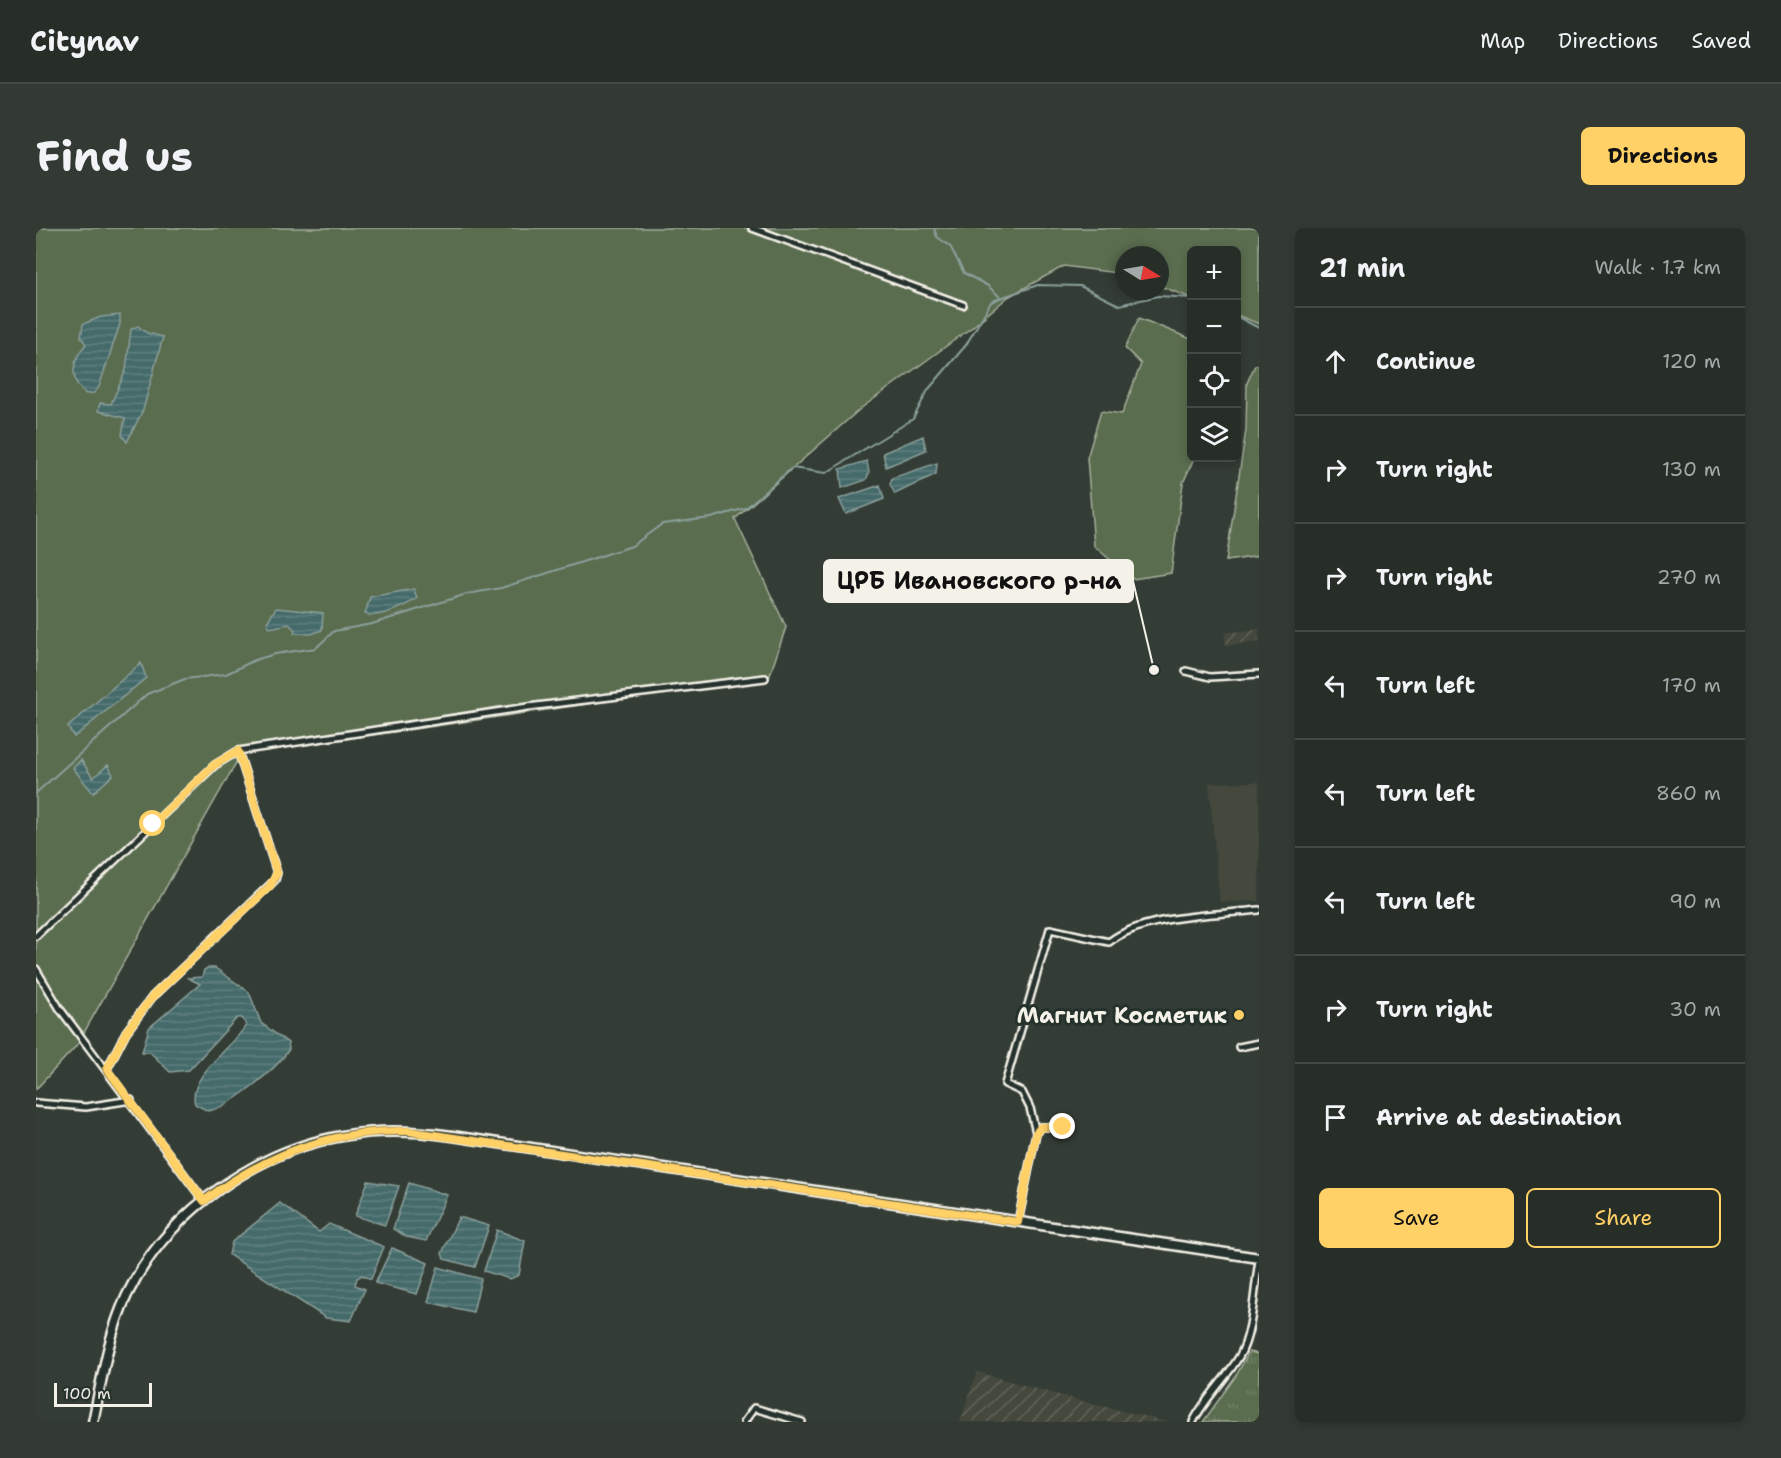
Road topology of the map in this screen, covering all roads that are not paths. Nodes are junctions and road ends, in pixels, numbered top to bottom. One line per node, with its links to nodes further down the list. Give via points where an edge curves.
1 (752, 228): 2 (street)
2 (963, 305)
3 (1186, 671): 4 (street, via 1210,677)
4 (1259, 674)
5 (765, 678): 6 (street, via 528,707)
6 (238, 751): 8 (street, via 214,765); 12 (street, via 277,873 275,880 153,996 126,1032)
7 (1259, 910): 16 (street, via 1153,923 1109,942 1050,929 1005,1084 1022,1092)
8 (36, 936)
9 (36, 969): 12 (street, via 60,1009)
10 (1259, 1043): 11 (street)
11 (1239, 1047)
12 (107, 1069): 13 (street)
13 (131, 1100): 14 (street, via 86,1107); 17 (street)
14 (36, 1103)
15 (1063, 1127): 16 (street, via 1041,1127)
16 (1036, 1133): 18 (street)
17 (204, 1201): 18 (main road, via 249,1170 300,1147 348,1135 408,1131); 20 (main road, via 171,1232 128,1292 107,1353)
18 (1018, 1222): 19 (main road)
19 (1259, 1260): 23 (street, via 1245,1343)
20 (93, 1422)
21 (744, 1422): 22 (street, via 753,1408)
22 (802, 1422)
23 (1193, 1422)

